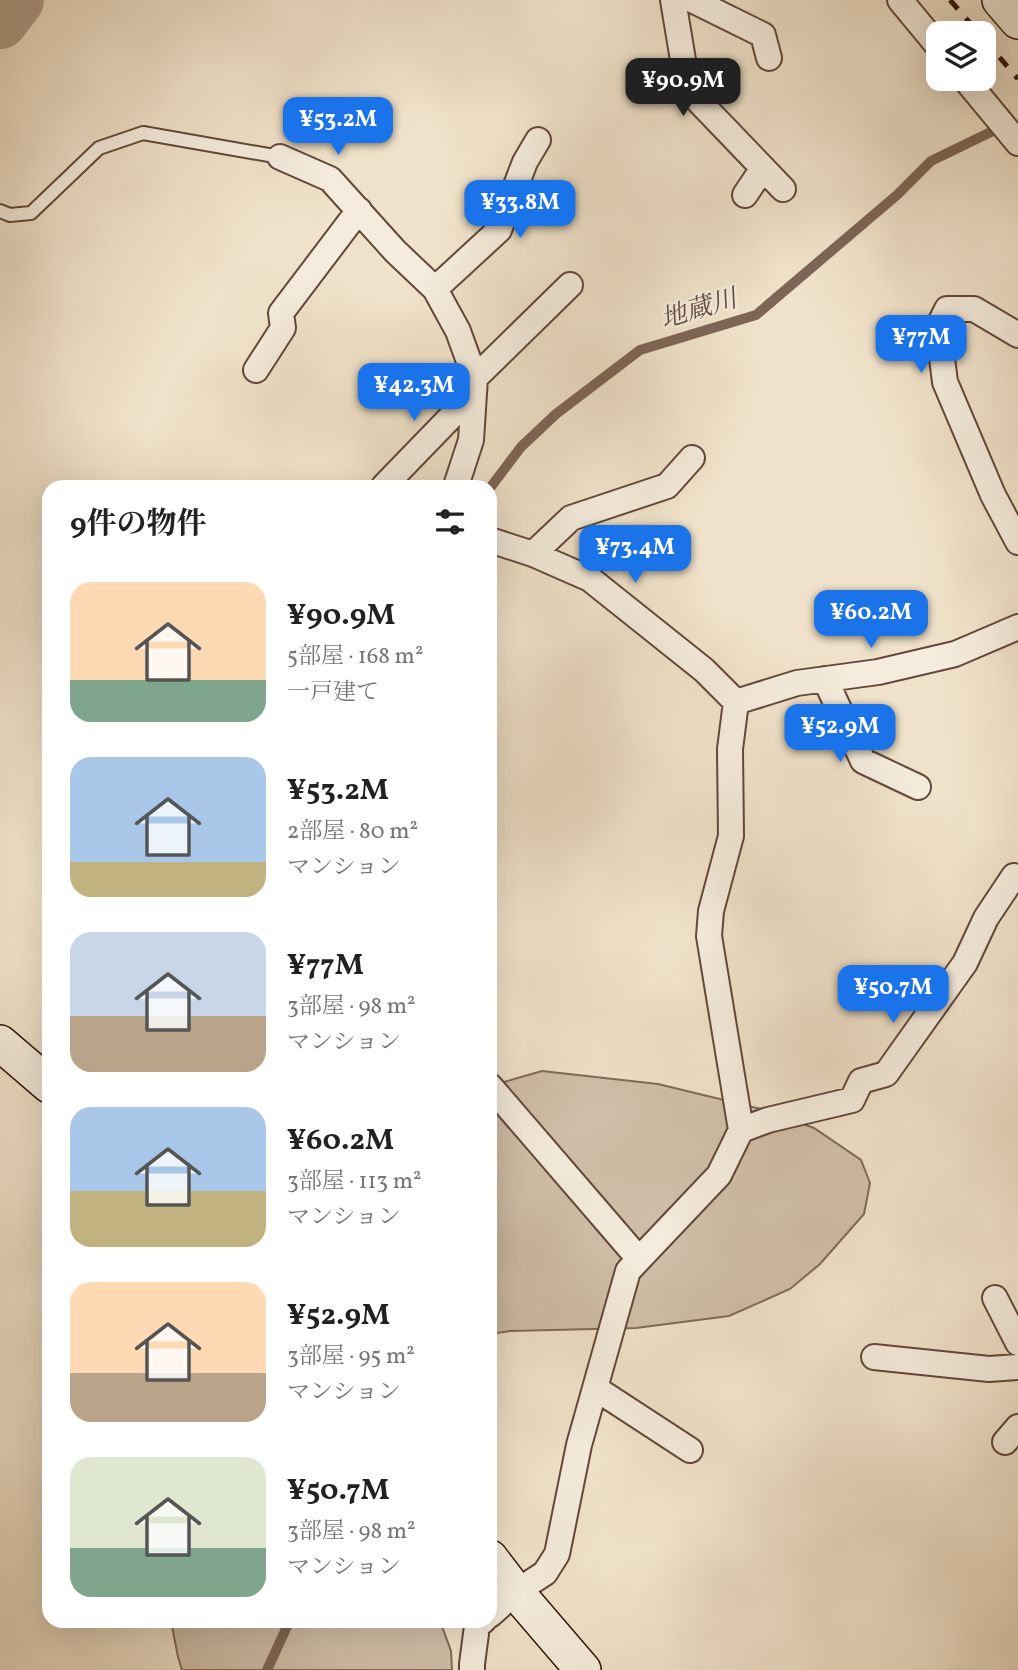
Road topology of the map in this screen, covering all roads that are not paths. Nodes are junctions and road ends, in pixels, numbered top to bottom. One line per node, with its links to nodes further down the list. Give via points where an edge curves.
1 (673, 0): 12 (street, via 688,90)
2 (692, 0): 7 (street, via 763,35)
3 (900, 0): 6 (street)
4 (1000, 0): 5 (street)
5 (1018, 21)
6 (926, 31)
7 (769, 58)
8 (975, 91): 10 (street)
9 (538, 141): 18 (street, via 499,230)
10 (1018, 142)
11 (279, 157): 15 (street, via 330,178); 16 (lane, via 143,134 99,148 31,213)
12 (763, 168): 13 (street); 14 (street)
13 (783, 189)
14 (745, 195)
15 (359, 210): 18 (street); 20 (street, via 281,313 283,328)
16 (0, 211)
17 (570, 285): 21 (street)
18 (435, 289): 21 (street, via 458,331)
19 (1018, 335): 26 (street, via 974,309 947,309 939,327 945,382)
20 (256, 370)
21 (475, 386): 23 (street); 24 (street, via 471,440)
22 (692, 458): 27 (street, via 667,486 571,518)
23 (389, 480)
24 (458, 480)
25 (497, 542): 27 (street)
26 (1018, 542)
27 (533, 554): 30 (street, via 590,579 704,670)
28 (1018, 627): 29 (street, via 955,654)
29 (825, 679): 30 (street); 31 (street, via 863,761)
30 (736, 702): 36 (street, via 730,749 731,836 709,936)
31 (918, 787)
32 (1016, 872): 36 (street, via 986,918 965,963 886,1074 861,1081 852,1100)
33 (0, 1043): 34 (street)
34 (42, 1079)
35 (497, 1094): 37 (street)
36 (741, 1130): 37 (street, via 719,1175)
37 (639, 1259): 42 (street, via 628,1271)
38 (995, 1298): 39 (street)
39 (1018, 1343)
40 (874, 1357): 41 (street, via 989,1369)
41 (1018, 1367)
42 (595, 1388): 43 (street); 45 (street, via 557,1554 545,1573)
43 (690, 1450)
44 (497, 1567): 45 (street)
45 (516, 1592): 46 (street); 49 (street)
46 (497, 1609)
47 (477, 1628): 48 (street)
48 (472, 1670)
49 (583, 1670)

